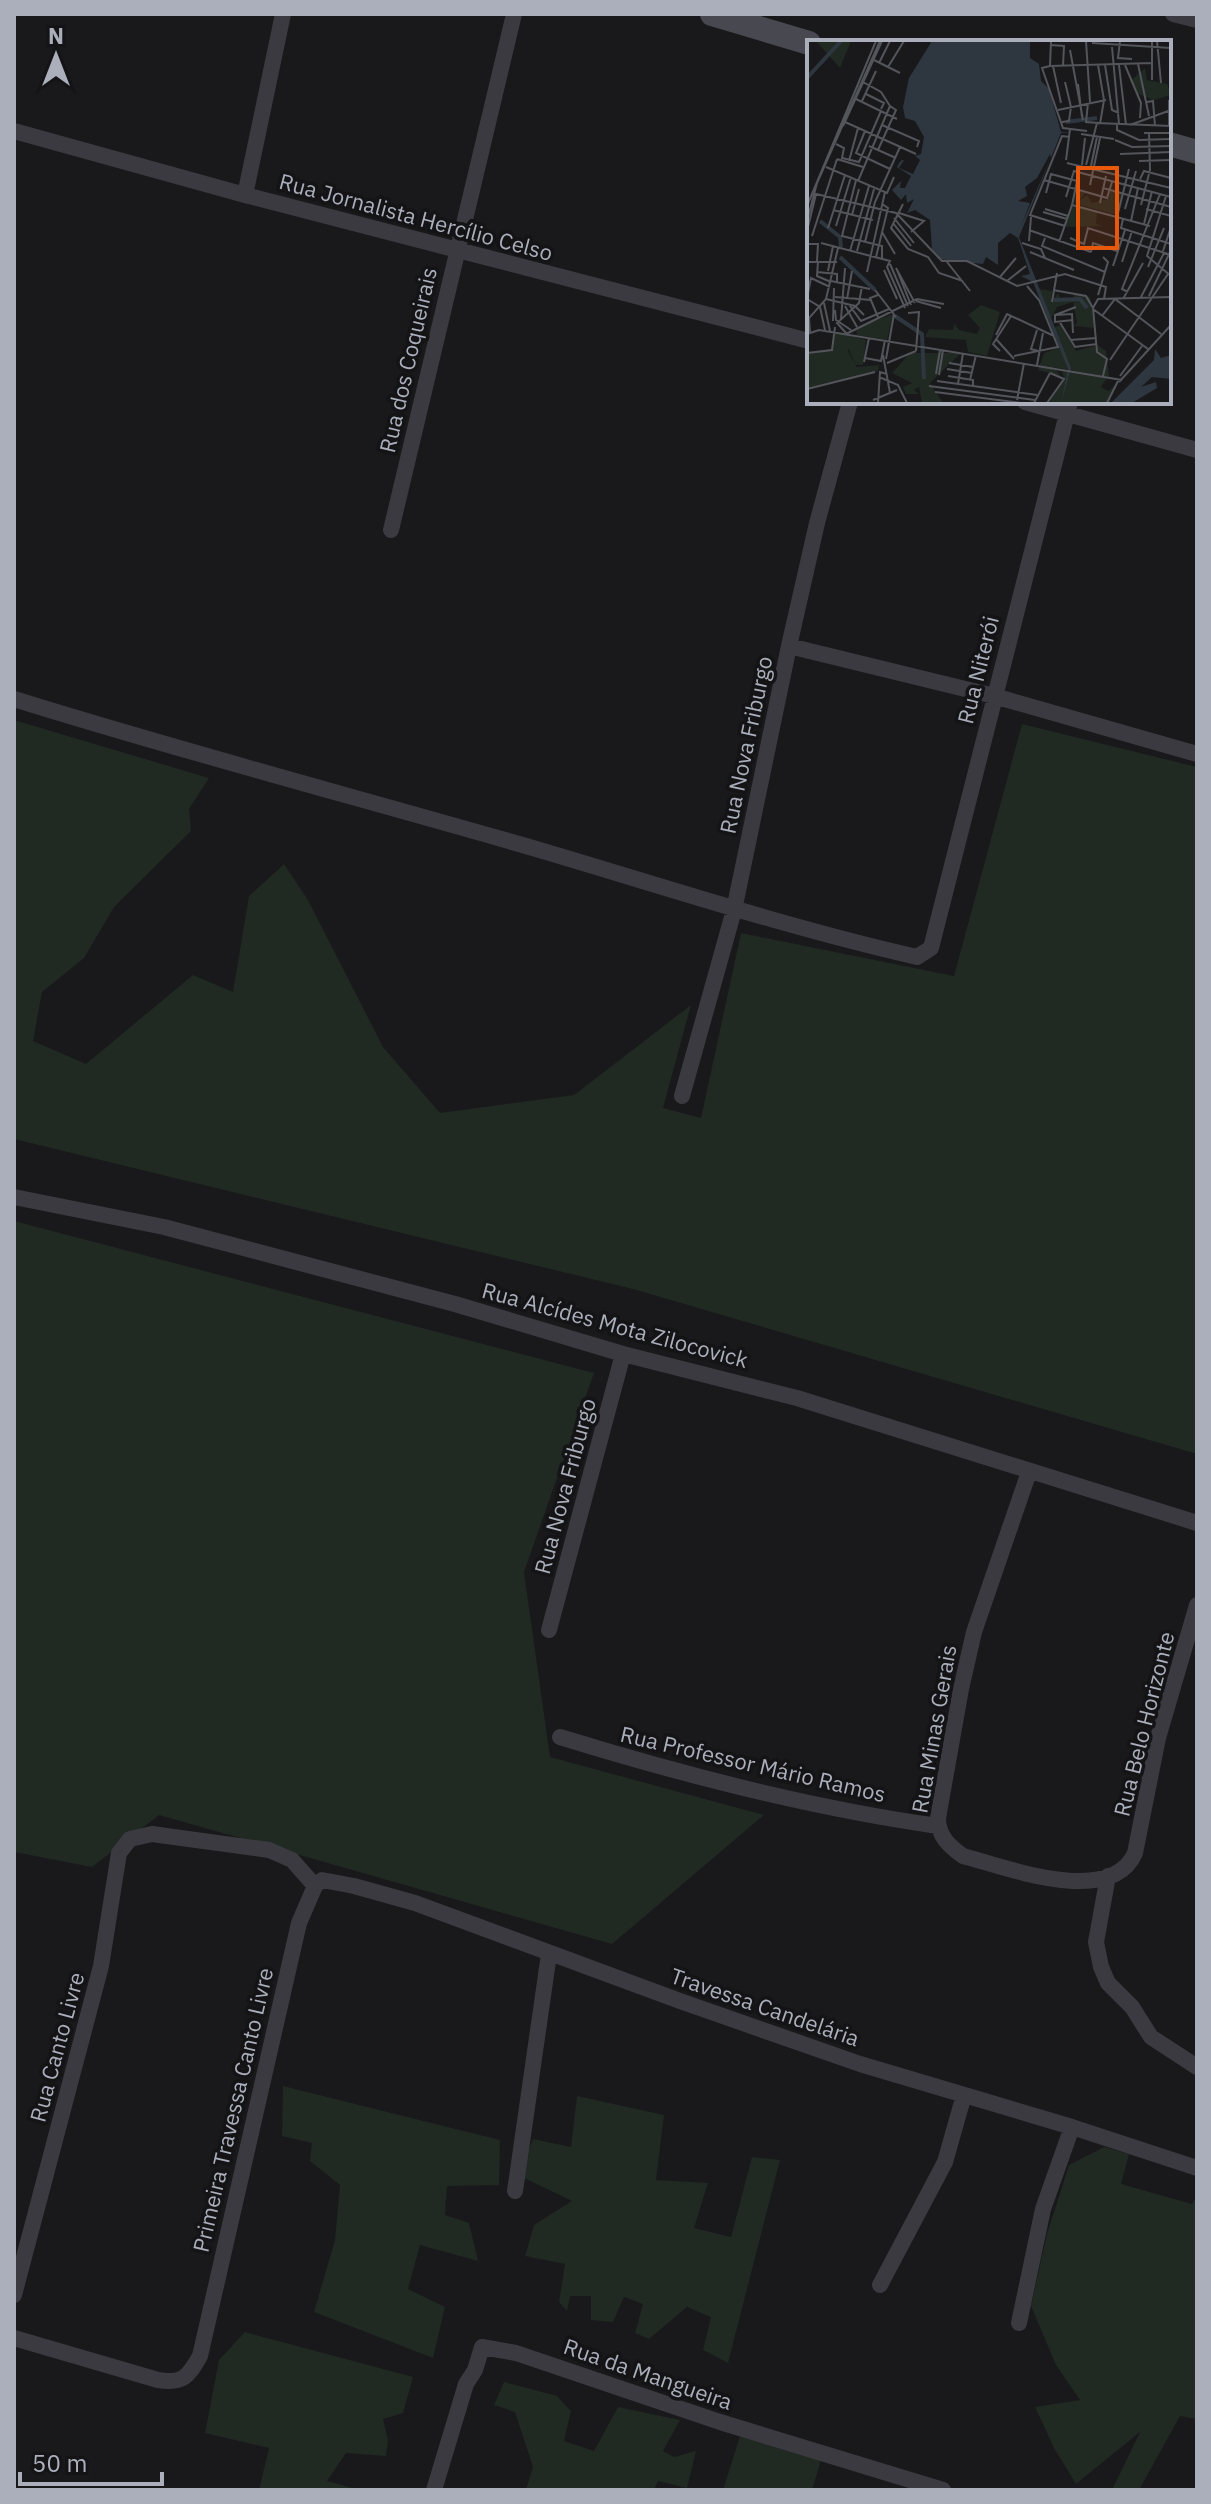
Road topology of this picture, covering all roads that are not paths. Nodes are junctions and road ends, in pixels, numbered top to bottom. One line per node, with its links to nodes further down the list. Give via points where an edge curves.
1 (283, 14): 10 (street)
2 (514, 14): 11 (street, Rua dos Coqueirais)
3 (712, 14): 6 (main road)
4 (1173, 14): 5 (street)
5 (1197, 20)
6 (807, 42)
7 (14, 131): 10 (street, Rua Jornalista Hercílio Celso)
8 (1171, 145): 9 (main road)
9 (1197, 152)
10 (245, 195): 11 (street, Rua Jornalista Hercílio Celso)
11 (456, 250): 12 (street, Rua Jornalista Hercílio Celso); 17 (street, Rua dos Coqueirais)
12 (807, 340)
13 (849, 404): 18 (street, Rua Nova Friburgo)
14 (1039, 404): 15 (street)
15 (1068, 408): 16 (street); 19 (street, Rua Niterói)
16 (1197, 450)
17 (391, 530)
18 (789, 646): 19 (street); 22 (street, Rua Nova Friburgo)
19 (994, 696): 21 (street); 22 (street, Rua Niterói, via 931,948 917,957)
20 (14, 699): 22 (street)
21 (1197, 754)
22 (734, 910): 23 (street, Rua Nova Friburgo)
23 (682, 1096)
24 (14, 1197): 25 (street, Rua Alcídes Mota Zilocovick, via 164,1227)
25 (623, 1354): 26 (street, Rua Alcídes Mota Zilocovick, via 797,1398); 29 (street, Rua Nova Friburgo)
26 (1029, 1472): 27 (street, Rua Alcídes Mota Zilocovick); 31 (street, Rua Minas Gerais, via 974,1632)
27 (1197, 1523)
28 (1197, 1605): 32 (street, Rua Belo Horizonte, via 1158,1738 1135,1853 1130,1864)
29 (549, 1630)
30 (560, 1737): 31 (street, Rua Professor Mário Ramos, via 832,1808)
31 (938, 1826): 32 (street, Rua Minas Gerais, via 950,1847 963,1856 1069,1882)
32 (1108, 1876): 35 (street, via 1096,1942 1108,1983 1151,2037)
33 (319, 1883): 34 (street, Travessa Candelária, via 354,1886 415,1903); 41 (street, Rua Canto Livre, via 292,1860 269,1850 152,1834 130,1839 119,1853 101,1966); 43 (street, Primeira Travessa Canto Livre, via 299,1923 200,2356 191,2371 173,2382)
34 (549, 1954): 36 (street, Travessa Candelária, via 860,2064); 39 (street)
35 (1197, 2067)
36 (964, 2095): 37 (street, Travessa Candelária); 40 (street, via 945,2162)
37 (1072, 2127): 38 (street, Travessa Candelária); 42 (street, via 1043,2209)
38 (1197, 2168)
39 (515, 2191)
40 (880, 2285)
41 (14, 2295)
42 (1019, 2323)
43 (14, 2338)
44 (900, 2483): 45 (street, Rua da Mangueira, via 516,2353 482,2347); 46 (street, Rua da Mangueira)
45 (434, 2490)
46 (943, 2490)

